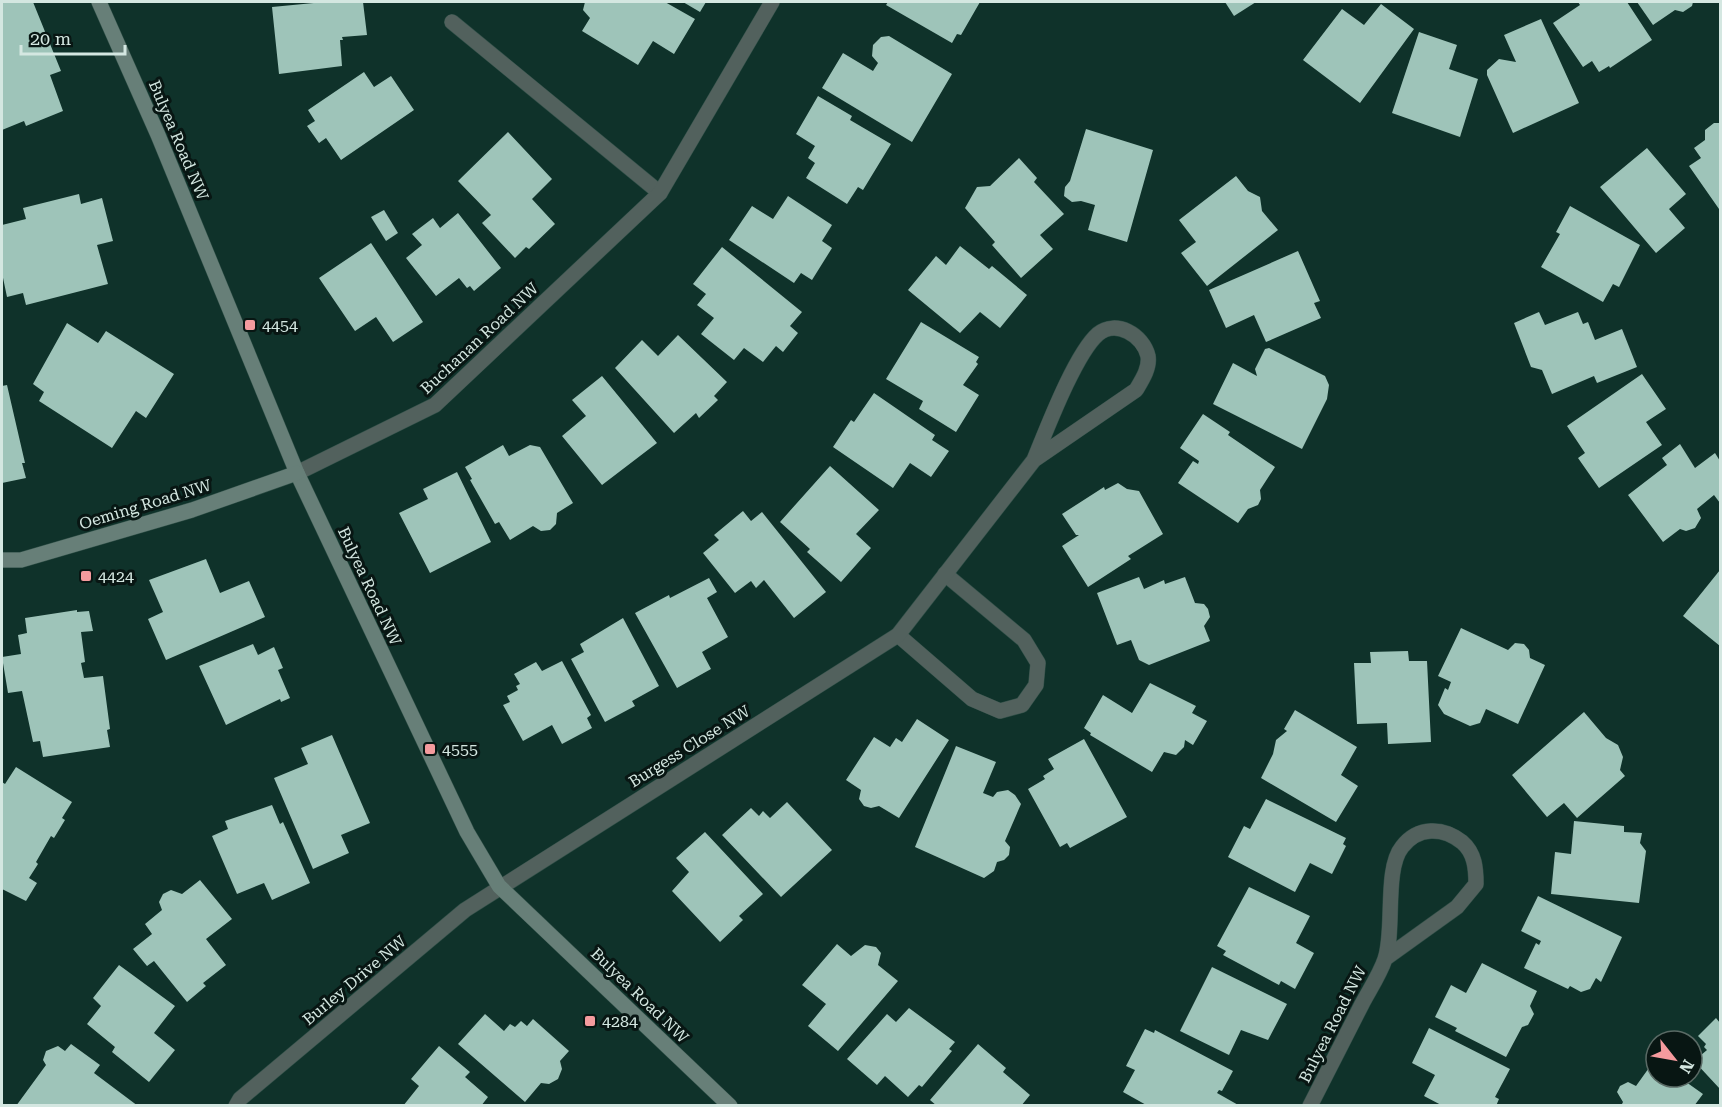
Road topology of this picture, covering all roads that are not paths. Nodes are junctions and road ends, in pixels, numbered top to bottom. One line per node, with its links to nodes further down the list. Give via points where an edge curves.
1 (99, 2): 6 (street, Bulyea Road NW)
2 (772, 2): 4 (street, Buchanan Road NW)
3 (452, 22): 4 (street)
4 (660, 193): 6 (street, Buchanan Road NW, via 435,405)
5 (1034, 460): 5 (street, Burgess Close NW, via 1056,405 1098,334 1111,328 1123,329 1139,339 1148,357 1146,374 1136,390); 8 (street, Burgess Close NW)
6 (297, 473): 7 (street, Oeming Road NW, via 192,510 21,560); 10 (street, Bulyea Road NW, via 467,832)
7 (2, 560)
8 (945, 574): 9 (street, Burgess Close NW); 9 (street, via 1024,640 1038,663 1036,685 1022,705 1000,711 972,699)
9 (898, 635): 10 (street, Burgess Close NW)
10 (499, 886): 12 (street, Burley Drive NW, via 456,917); 13 (street, Bulyea Road NW)
11 (1386, 958): 11 (street, Bulyea Road NW, via 1393,876 1400,849 1422,832 1434,830 1455,836 1474,861 1476,884 1457,907); 14 (street, Bulyea Road NW)
12 (236, 1106)
13 (730, 1106)
14 (1310, 1106)

